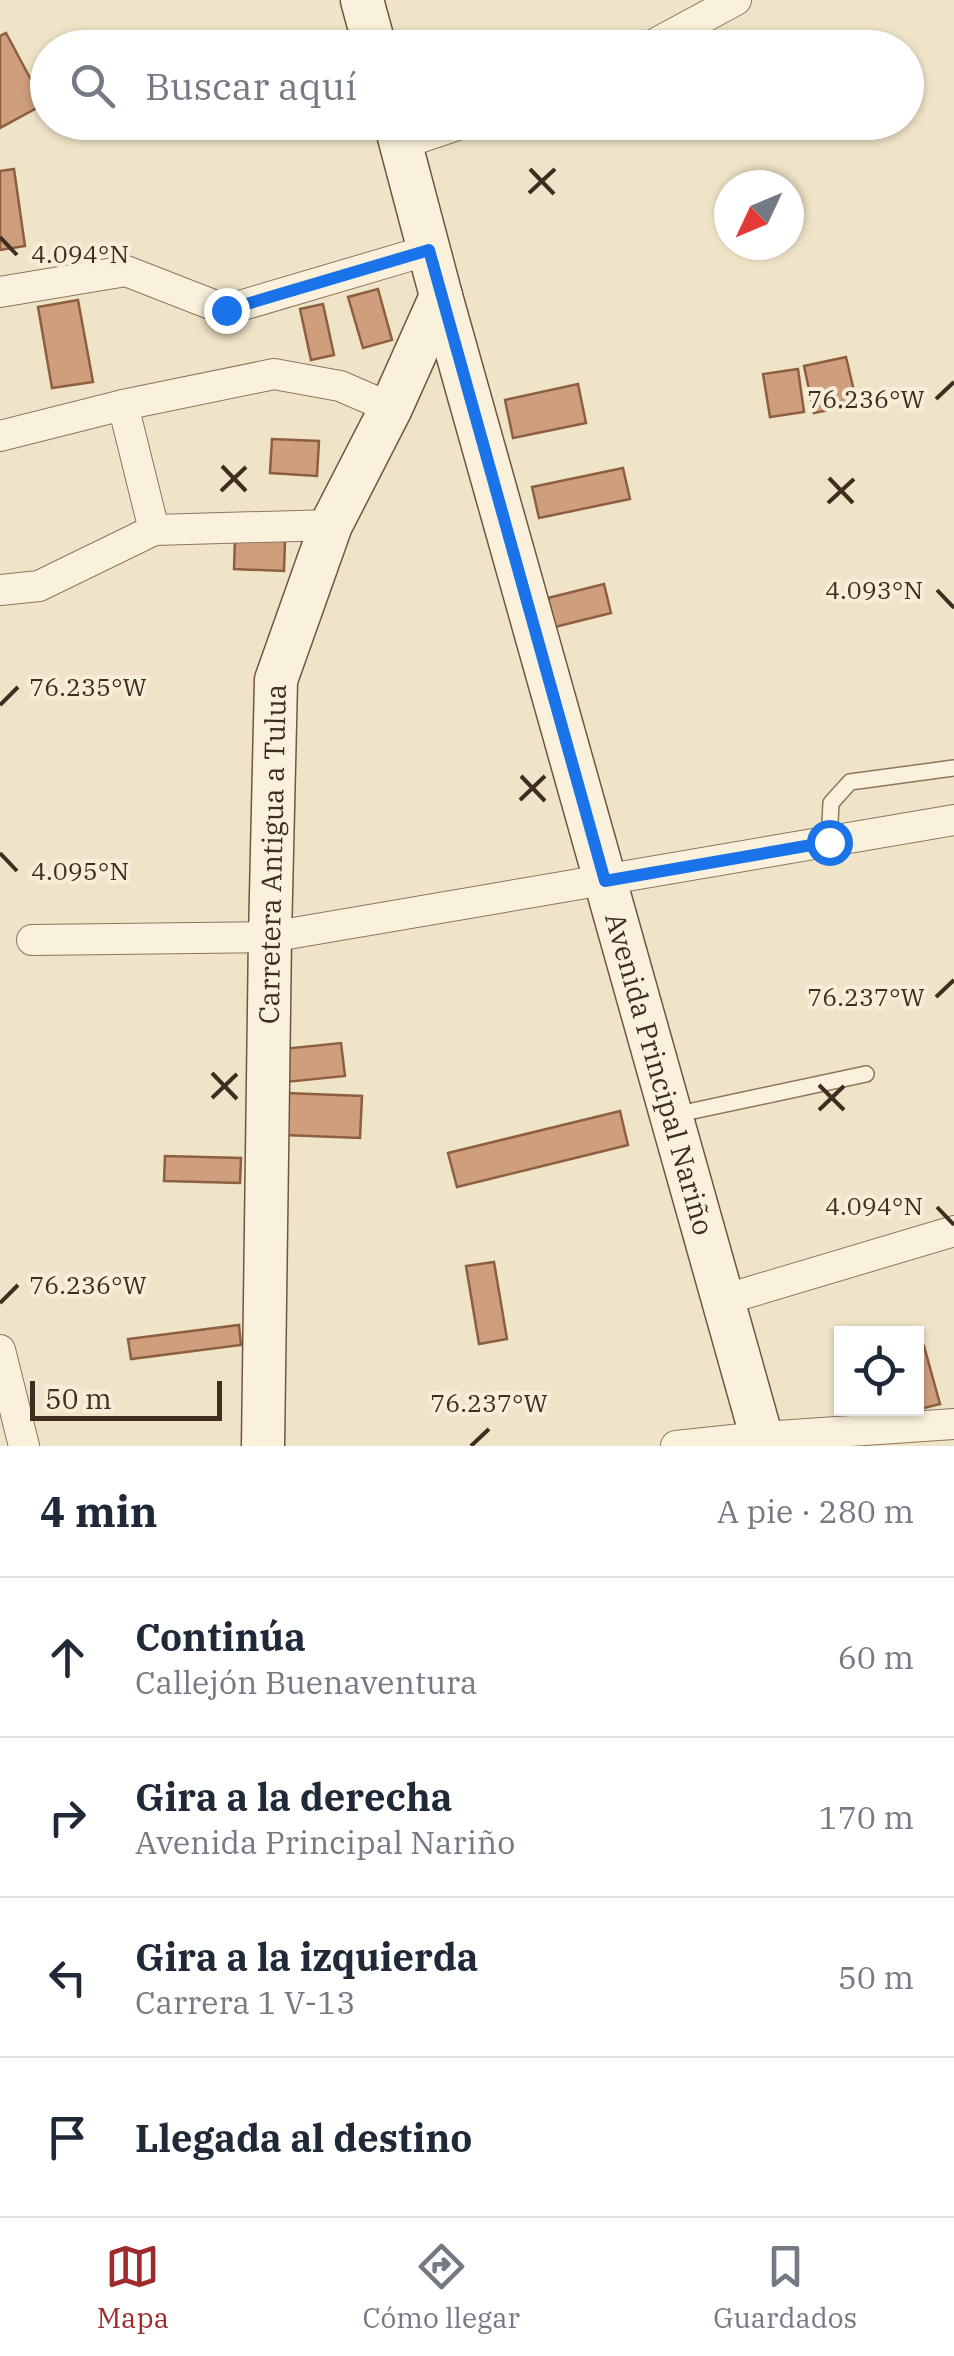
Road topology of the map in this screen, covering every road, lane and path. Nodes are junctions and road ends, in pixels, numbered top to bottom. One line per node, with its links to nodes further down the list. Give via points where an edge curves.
1 (362, 0): 4 (main road)
2 (736, 0): 3 (street)
3 (698, 10): 5 (street)
4 (370, 30)
5 (672, 30)
6 (400, 140): 7 (main road, Avenida Principal Nariño)
7 (429, 250): 8 (street, via 226,310 126,270); 9 (main road, Avenida Principal Nariño)
8 (0, 292)
9 (441, 296): 11 (main road, Carretera Antigua a Tulua); 19 (main road, Avenida Principal Nariño)
10 (123, 405): 11 (street, via 274,374 340,386); 12 (street); 14 (street)
11 (391, 408): 13 (main road, Carretera Antigua a Tulua)
12 (0, 436)
13 (331, 525): 14 (street); 20 (main road, Carretera Antigua a Tulua, via 276,680)
14 (154, 530): 15 (street, via 38,586)
15 (0, 590)
16 (954, 768): 18 (lane, via 850,782 831,803)
17 (954, 820): 18 (street)
18 (829, 842): 19 (street)
19 (605, 881): 20 (street); 23 (main road, Avenida Principal Nariño)
20 (270, 936): 21 (street); 30 (main road, Carretera Antigua a Tulua)
21 (32, 940)
22 (866, 1074): 23 (lane)
23 (671, 1115): 25 (main road, Avenida Principal Nariño)
24 (954, 1232): 25 (street)
25 (723, 1300): 28 (main road, Avenida Principal Nariño)
26 (0, 1350): 29 (street)
27 (954, 1424): 28 (street)
28 (763, 1442): 31 (street)
29 (24, 1446)
30 (263, 1446)
31 (676, 1446)

